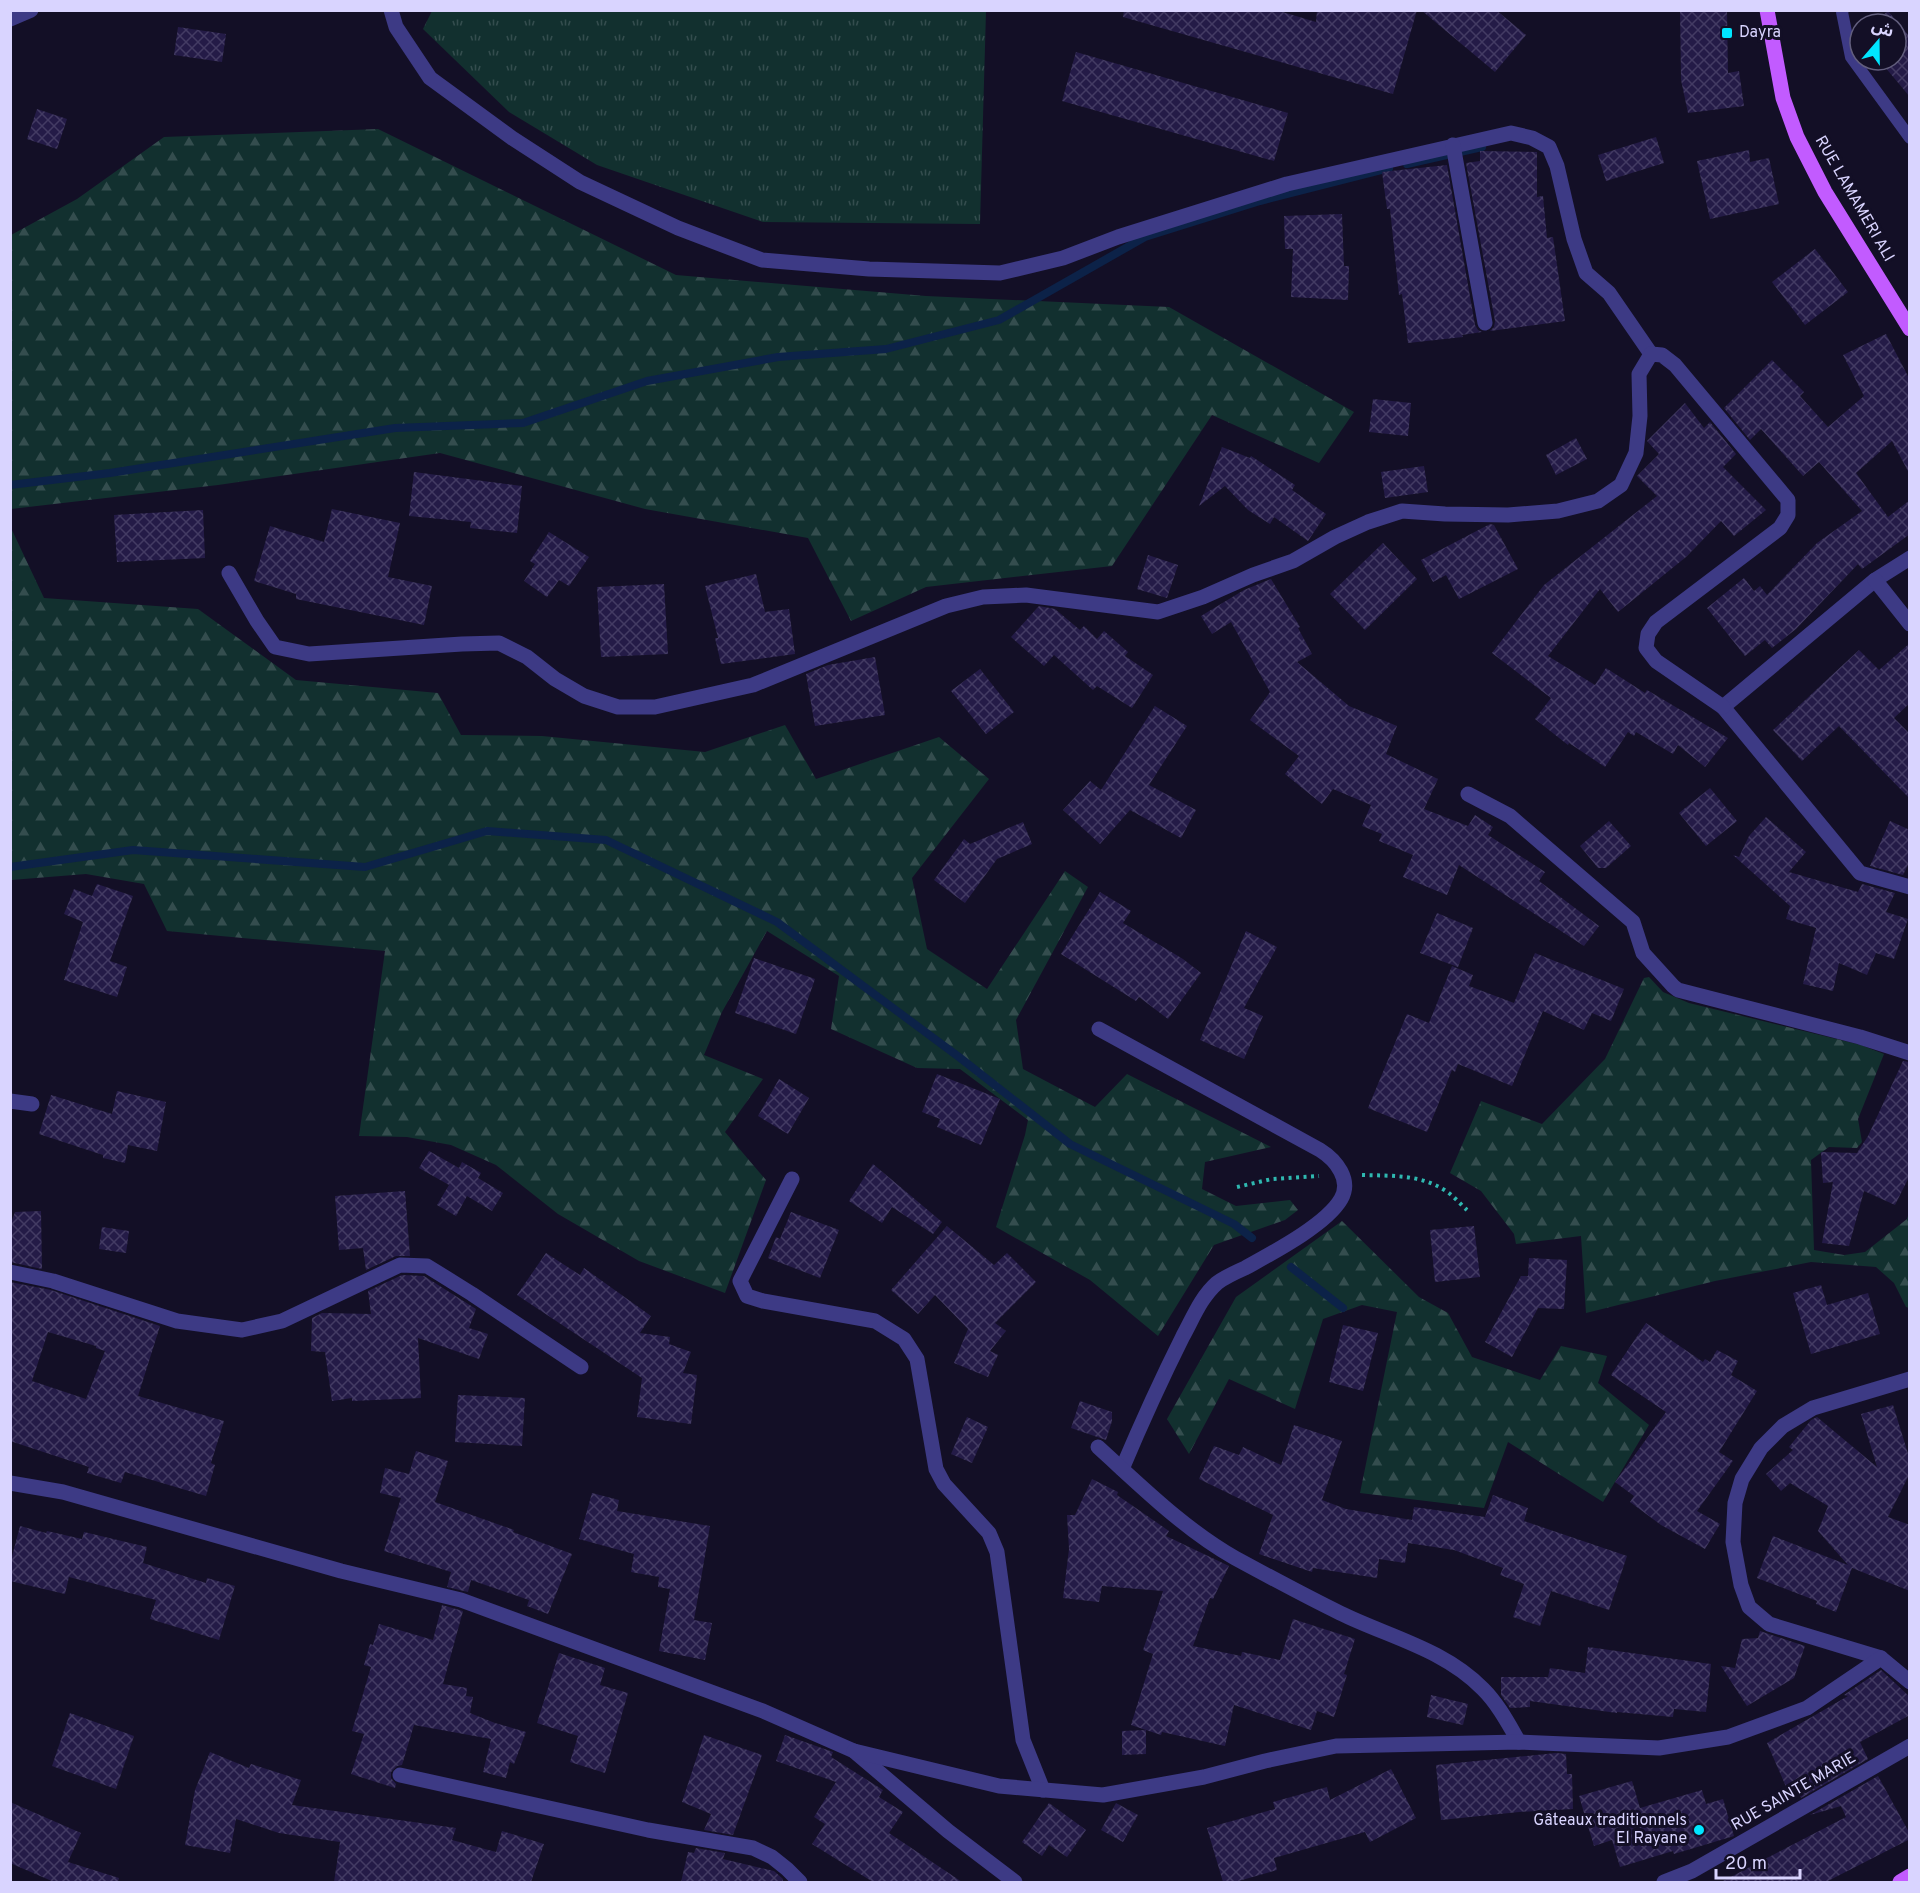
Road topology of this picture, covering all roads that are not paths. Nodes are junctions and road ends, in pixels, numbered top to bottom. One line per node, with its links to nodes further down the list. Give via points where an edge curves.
1 (31, 10): 5 (street)
2 (391, 10): 7 (street, via 396,27 430,78 512,138 580,182 678,228 762,260 869,269 1000,273 1063,258 1287,183)
3 (1767, 10): 9 (main road, RUE LAMAMERI ALI, via 1783,98 1797,137 1825,192)
4 (1843, 10): 6 (lane, via 1851,57)
5 (10, 19)
6 (1910, 138)
7 (1453, 145): 8 (street); 10 (street, via 1511,133 1549,147 1586,273 1609,293)
8 (1485, 323)
9 (1910, 329)
10 (1651, 354): 12 (street, via 1639,374 1636,453 1621,485 1598,501 1558,511 1508,515 1402,511 1351,529 1293,561 1158,612 1026,595 983,597 935,610 753,685 655,707 618,707 584,696 499,643 309,654 275,647); 15 (street, via 1662,355 1675,365 1788,500 1788,514 1780,528 1656,622 1648,634 1646,648 1656,661)
11 (1910, 558): 13 (street)
12 (229, 573)
13 (1875, 580): 14 (street); 15 (street)
14 (1910, 624)
15 (1723, 707): 17 (street, via 1860,873)
16 (1468, 794): 19 (street, via 1510,816 1633,922 1643,953 1678,990)
17 (1910, 887)
18 (1099, 1029): 27 (street, via 1304,1140 1333,1159 1344,1189 1339,1203 1321,1220 1218,1282 1203,1299)
19 (1910, 1053)
20 (10, 1101): 21 (street)
21 (32, 1104)
22 (792, 1179): 35 (street, via 740,1281 747,1296 763,1302 875,1321 904,1339 917,1359 936,1469 944,1484 989,1533 997,1552 1023,1740)
23 (10, 1272): 24 (street, via 53,1281 177,1321 242,1330 282,1321 400,1265 427,1266)
24 (580, 1367)
25 (1910, 1380): 29 (street, via 1813,1408 1783,1426 1761,1448 1742,1479 1736,1503 1733,1542 1749,1607 1769,1624)
26 (1098, 1448): 27 (street)
27 (1122, 1468): 31 (street, via 1201,1537 1234,1557 1341,1614 1415,1644 1460,1669 1498,1706)
28 (12, 1487): 33 (street, via 63,1492 341,1571 461,1600 763,1711)
29 (1881, 1658): 30 (street); 31 (street, via 1807,1708 1728,1737 1659,1748)
30 (1910, 1682)
31 (1519, 1742): 35 (street, via 1336,1746 1204,1777 1103,1795)
32 (1910, 1746): 39 (street, RUE SAINTE MARIE, via 1692,1871)
33 (854, 1751): 35 (street, via 999,1786); 38 (street)
34 (400, 1775): 37 (street, via 648,1830 753,1848 772,1857)
35 (1043, 1790)
36 (1910, 1876): 40 (main road)
37 (800, 1882)
38 (1015, 1882)
39 (1664, 1882)
40 (1900, 1882)

